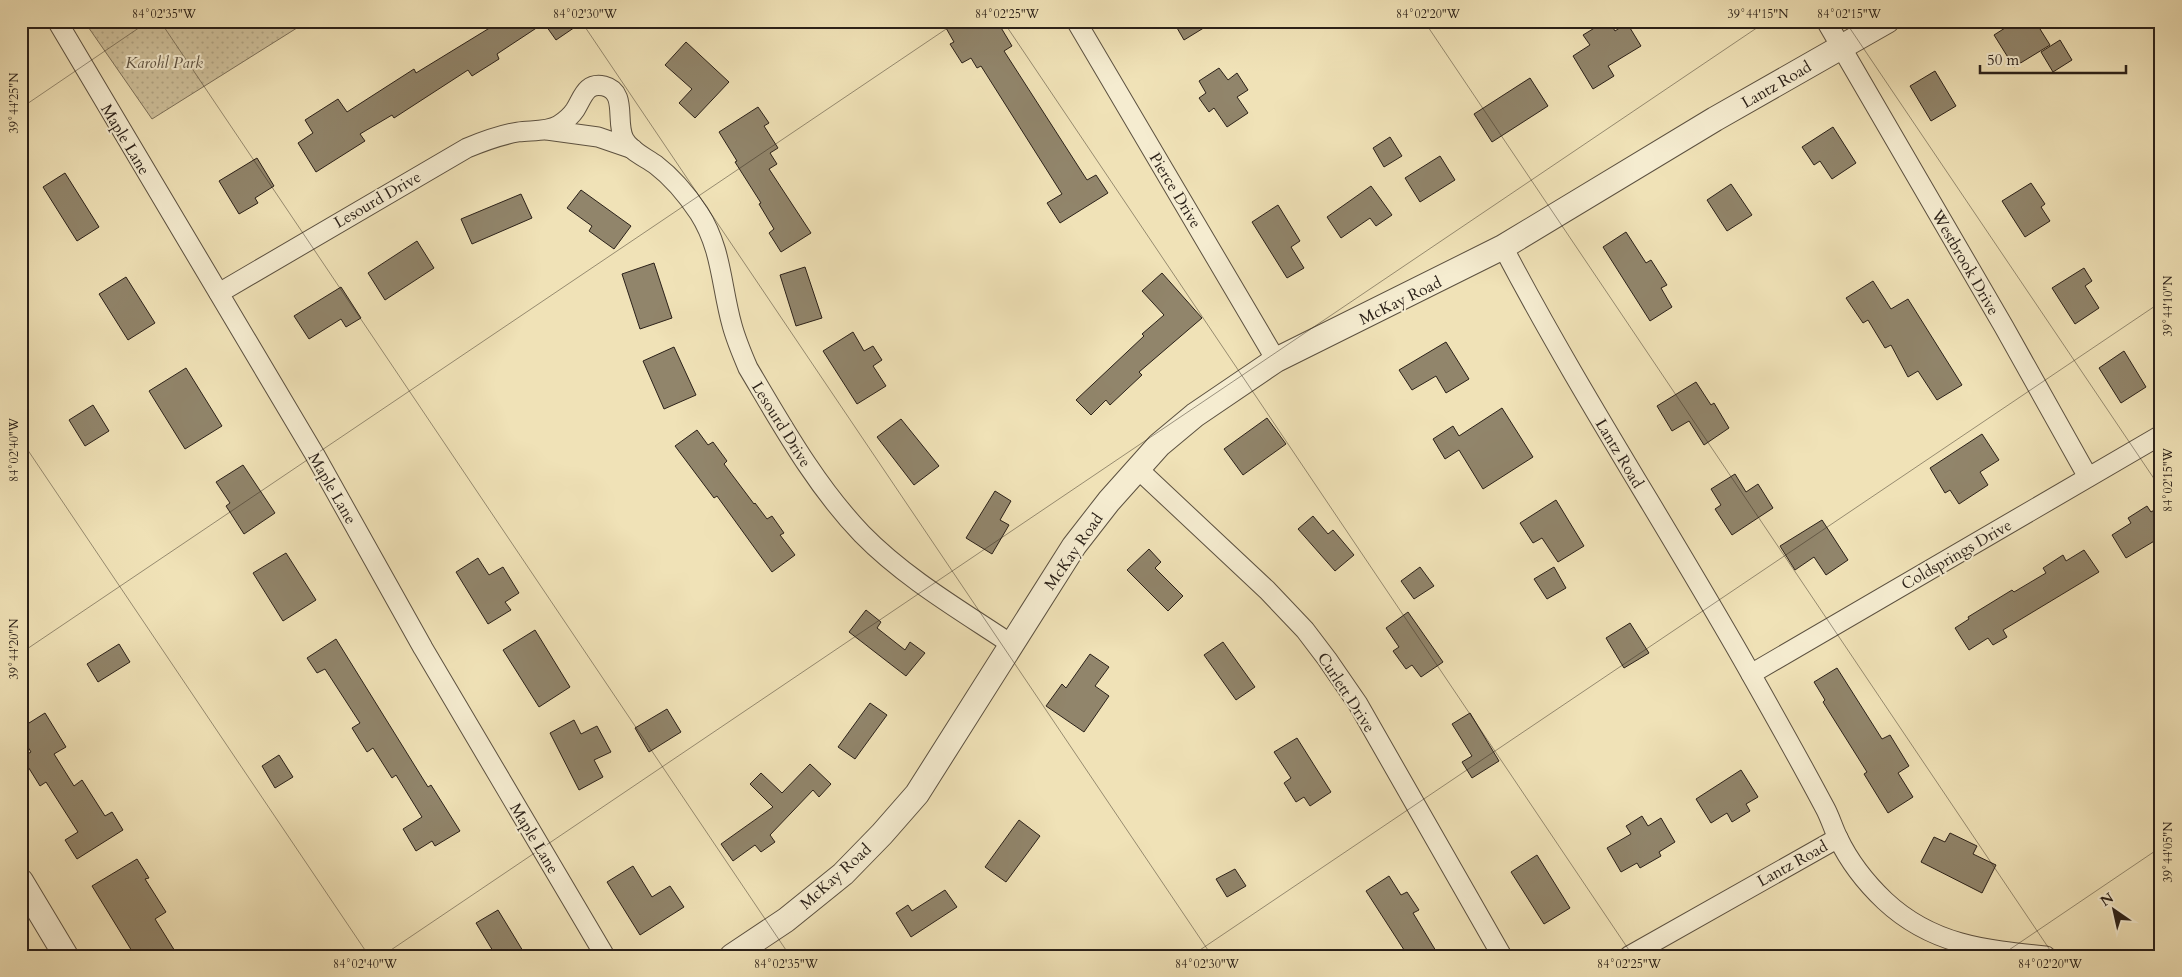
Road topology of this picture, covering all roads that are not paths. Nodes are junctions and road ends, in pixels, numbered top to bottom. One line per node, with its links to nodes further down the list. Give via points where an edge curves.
1 (57, 21): 9 (street, Maple Lane)
2 (1076, 21): 10 (street, Pierce Drive)
3 (1826, 21): 5 (street, Westbrook Drive)
4 (1887, 21): 5 (street, Lantz Road)
5 (1842, 47): 8 (street, Lantz Road, via 1715,119); 13 (street, Westbrook Drive)
6 (545, 130): 7 (street, Lesourd Drive, via 598,136); 7 (street, Lesourd Drive, via 568,118 587,90 605,86 619,98 620,130); 9 (street, Lesourd Drive, via 492,138 467,148)
7 (633, 149): 14 (street, Lesourd Drive, via 672,179 700,214 718,254 731,324 745,361 818,482 884,555)
8 (1503, 247): 10 (street, McKay Road); 15 (street, Lantz Road, via 1545,327)
9 (219, 293): 19 (street, Maple Lane)
10 (1276, 360): 12 (street, McKay Road, via 1195,416 1159,445)
11 (2161, 435): 13 (street, Coldsprings Drive)
12 (1139, 470): 14 (street, McKay Road, via 1108,502 1074,546); 21 (street, Curlett Drive, via 1267,590 1327,659 1358,704)
13 (2088, 477): 15 (street, Coldsprings Drive)
14 (1011, 644): 20 (street, McKay Road, via 917,794 882,834 843,874 786,920)
15 (1751, 674): 16 (street, Lantz Road, via 1826,810)
16 (1838, 838): 22 (street, Lantz Road); 23 (street, via 1875,891 1898,912 1927,930 1985,950)
17 (21, 881): 18 (street)
18 (66, 956)
19 (605, 956)
20 (732, 956)
21 (1502, 956)
22 (1629, 956)
23 (2046, 956)

